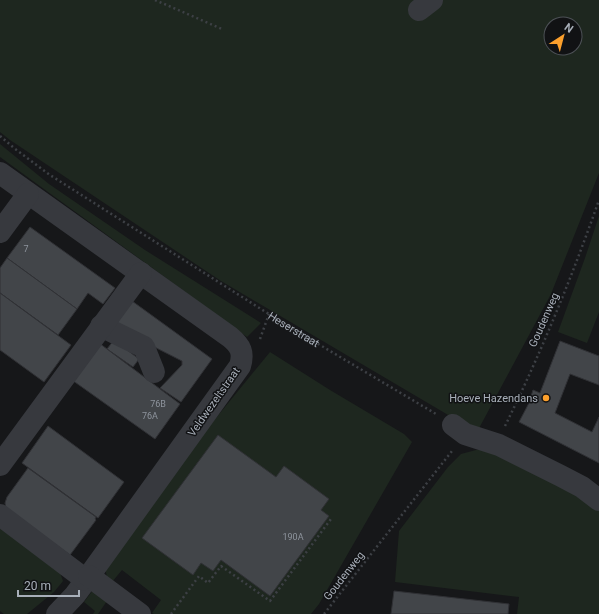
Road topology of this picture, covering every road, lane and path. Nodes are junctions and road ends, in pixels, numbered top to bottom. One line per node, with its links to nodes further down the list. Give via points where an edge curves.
1 (155, 0): 2 (path)
2 (222, 29)
3 (0, 136): 9 (path, Heserstraat, via 50,175)
4 (3, 183): 5 (street, Veldwezeltstraat)
5 (28, 194): 7 (street); 8 (street, Veldwezeltstraat)
6 (599, 200): 14 (path, Goudenweg, via 563,297 500,435)
7 (0, 232)
8 (141, 273): 10 (street); 19 (street, Veldwezeltstraat, via 237,343 242,351 242,359 240,366)
9 (270, 314): 11 (path); 13 (path, Heserstraat)
10 (101, 326): 12 (street, via 144,347); 15 (street)
11 (264, 330)
12 (154, 372)
13 (459, 430): 14 (street); 23 (path, Goudenweg)
14 (499, 445): 16 (street, via 582,487)
15 (0, 464)
16 (599, 500)
17 (0, 515): 19 (street)
18 (331, 519): 22 (path, via 270,602 221,566 208,583 199,576)
19 (88, 578): 20 (street, Veldwezeltstraat); 21 (street)
20 (58, 614)
21 (140, 614)
22 (171, 614)
23 (324, 614)

